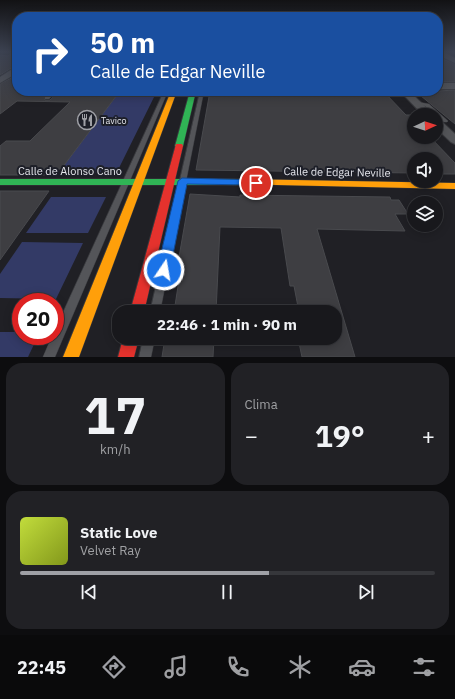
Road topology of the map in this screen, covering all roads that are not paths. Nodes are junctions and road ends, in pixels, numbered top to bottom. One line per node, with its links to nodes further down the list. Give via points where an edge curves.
1 (12, 73): 2 (street)
2 (0, 81): 3 (street)
3 (12, 82)
4 (443, 86): 5 (street)
5 (455, 86)
6 (49, 96): 12 (lane)
7 (164, 96): 20 (lane)
8 (172, 96): 21 (main road)
9 (193, 96): 17 (main road)
10 (201, 96): 18 (lane)
11 (409, 96): 13 (street)
12 (47, 98)
13 (415, 102): 14 (street); 15 (lane, via 426,105)
14 (421, 108)
15 (446, 127): 16 (street)
16 (455, 140)
17 (170, 181): 18 (main road, Calle de Edgar Neville); 21 (main road, Calle de Alonso Cano); 23 (main road)
18 (182, 181): 22 (main road, Calle de Edgar Neville); 24 (lane)
19 (0, 182): 20 (main road, Calle de Alonso Cano)
20 (125, 183): 21 (main road, Calle de Alonso Cano); 27 (lane)
21 (139, 183): 28 (main road)
22 (455, 186)
23 (140, 305)
24 (156, 305)
25 (129, 345): 29 (main road)
26 (148, 345): 30 (lane)
27 (49, 357)
28 (71, 357)
29 (126, 357)
30 (145, 357)

